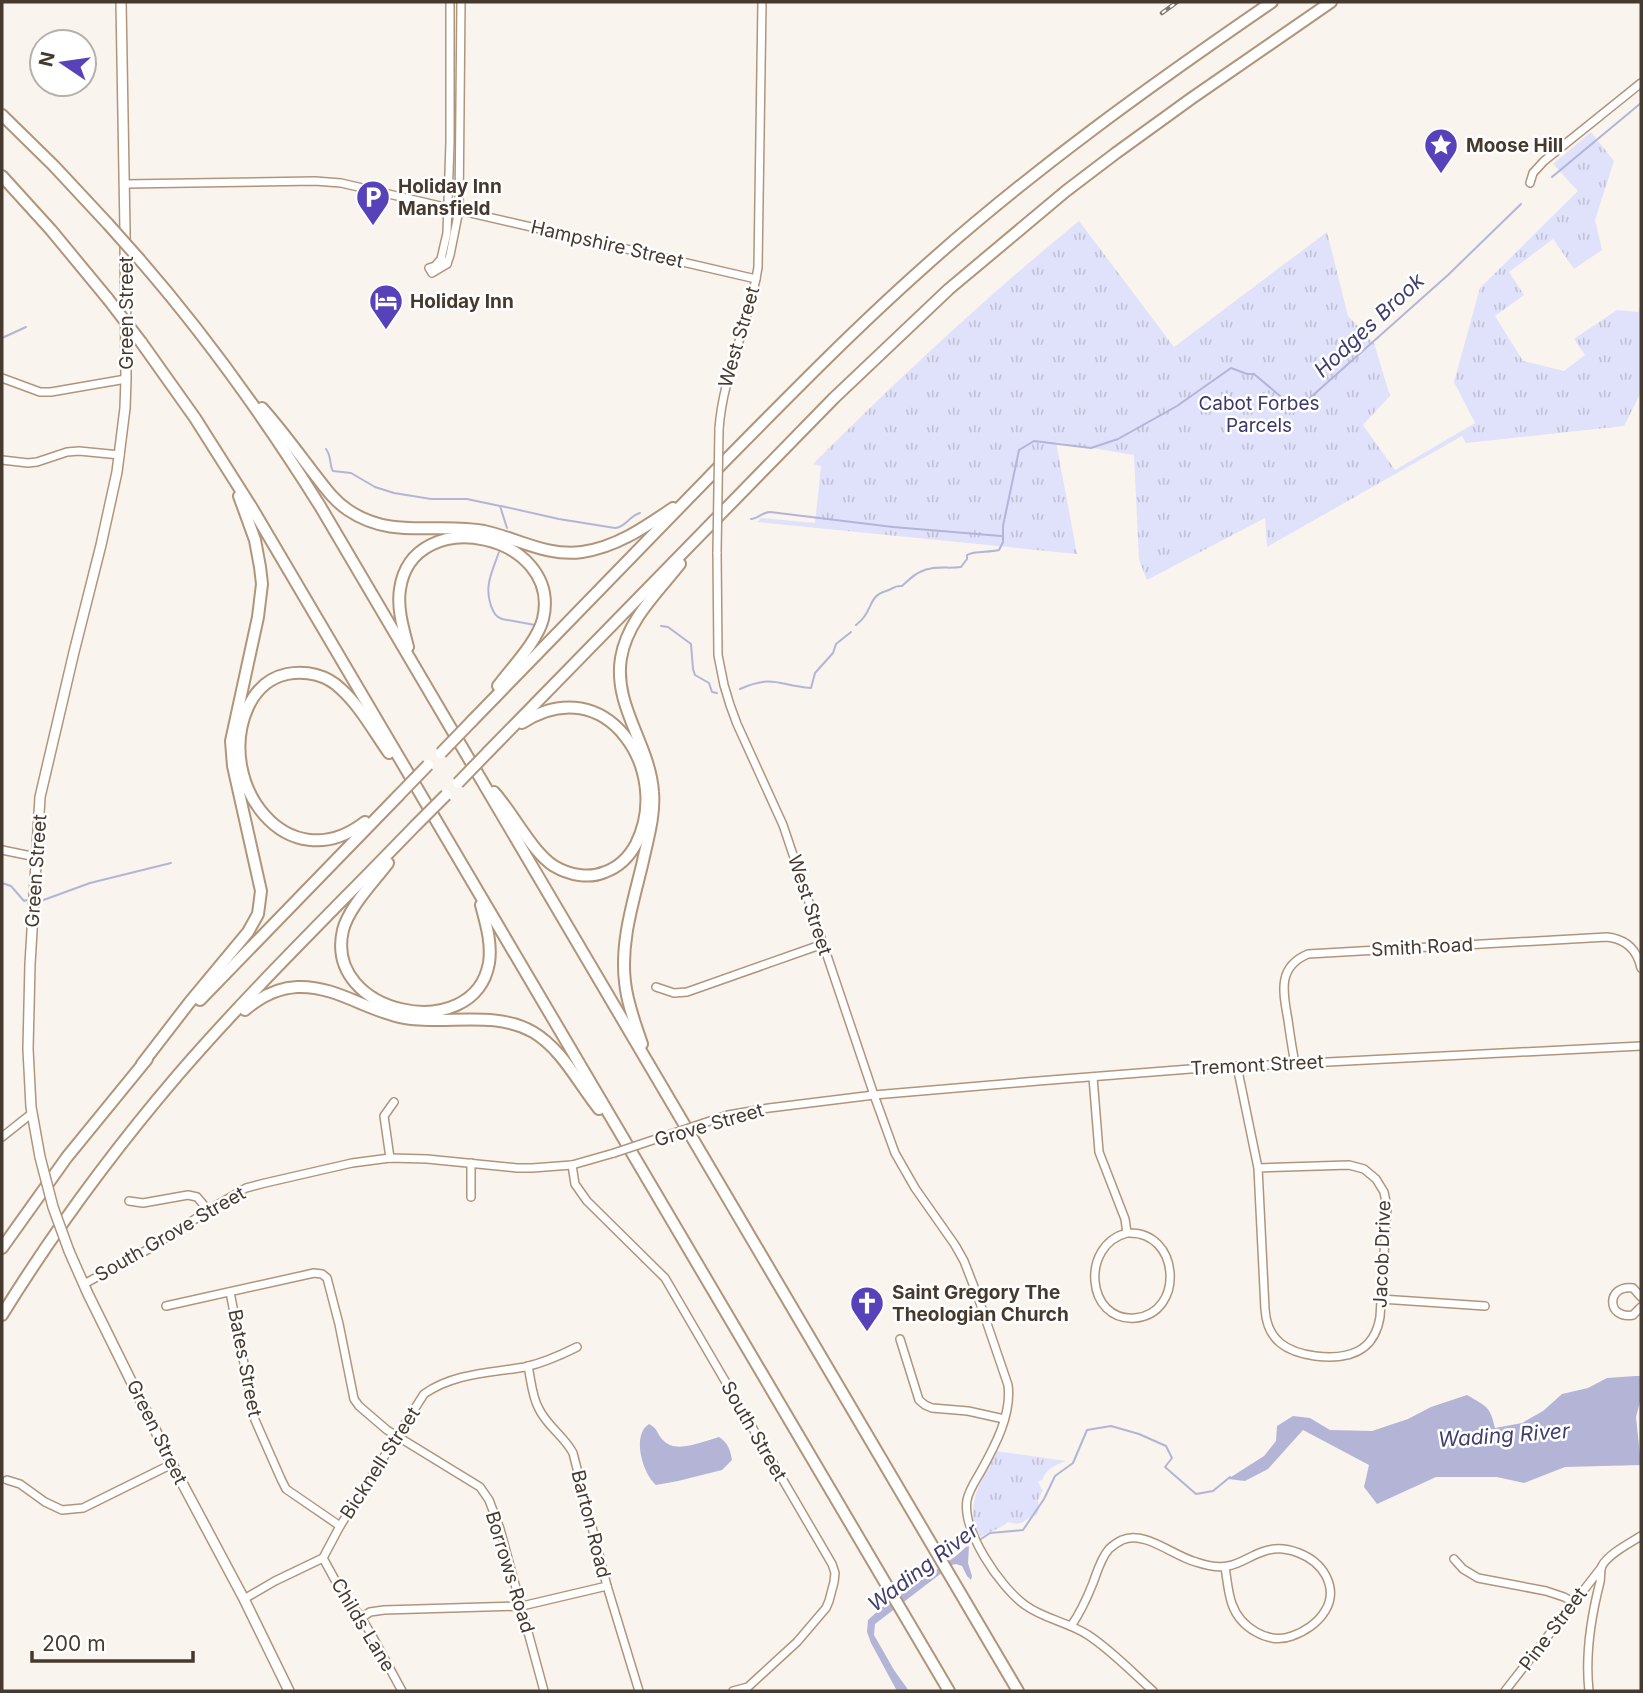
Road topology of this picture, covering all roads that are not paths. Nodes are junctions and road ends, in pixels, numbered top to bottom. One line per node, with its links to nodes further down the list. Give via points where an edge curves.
1 (121, 2): 11 (main road, Green Street)
2 (450, 2): 12 (street)
3 (461, 2): 13 (street)
4 (762, 2): 14 (street, West Street)
5 (1272, 2): 21 (highway, via 1099,124 938,254)
6 (1331, 2): 22 (highway, via 1116,153 995,250 876,356)
7 (1641, 83): 10 (street, via 1544,161 1532,173)
8 (2, 115): 16 (highway, bridge, via 140,260)
9 (2, 176): 18 (highway, bridge, via 108,299)
10 (1530, 183)
11 (125, 184): 12 (street, Hampshire Street, via 328,182); 17 (main road, Green Street)
12 (448, 207): 13 (street, Hampshire Street); 13 (street, via 444,262)
13 (459, 210): 14 (street, Hampshire Street)
14 (756, 279): 33 (street, West Street, bridge, via 724,392 719,429 718,642 724,685 737,724 783,825)
15 (2, 378): 17 (street, via 40,392)
16 (234, 378): 21 (highway, via 338,502 361,518 386,527 480,530 547,551 580,552 625,538); 23 (highway, via 300,474)
17 (126, 379): 19 (main road, Green Street)
18 (206, 435): 27 (highway); 39 (highway, via 248,519 261,573 259,612 231,746 260,902 251,928)
19 (120, 455): 20 (street, via 79,451 37,462); 31 (main road, Green Street, via 40,797)
20 (2, 460)
21 (693, 494): 24 (highway)
22 (714, 521): 25 (highway); 40 (highway, via 635,622 620,665 623,699 649,766 654,793 624,960 629,1004)
23 (411, 660): 24 (highway, via 400,593 405,573 419,553 441,540 467,537 501,544 527,561 543,592 541,624); 26 (highway)
24 (471, 722): 28 (highway, bridge)
25 (488, 752): 26 (highway, via 545,711 576,707 598,714 624,736 641,768 646,803 640,835 628,857 611,870 586,876 565,872 542,856); 29 (highway, bridge)
26 (480, 778): 40 (highway)
27 (411, 779): 28 (highway, via 347,695 329,680 310,673 288,673 255,694 240,733 239,756 256,803 282,830 308,841 340,837); 32 (highway)
28 (398, 796): 39 (highway)
29 (415, 827): 32 (highway, via 346,921 342,952 358,987 385,1004 412,1011 446,1009 467,1000 483,981 490,958); 37 (highway)
30 (2, 850): 31 (street)
31 (36, 857): 45 (main road, Green Street, via 28,1049)
32 (478, 892): 47 (highway)
33 (823, 944): 35 (street, via 687,992); 43 (street, West Street)
34 (1641, 968): 38 (street, Smith Road, via 1628,944 1607,937 1308,954 1293,963 1283,985)
35 (656, 986)
36 (1641, 1046): 38 (street, Tremont Street)
37 (191, 1060): 47 (highway, via 257,1000 292,987 327,990 404,1018 505,1022 532,1032 552,1048); 65 (highway, via 98,1175)
38 (1295, 1063): 41 (street, Tremont Street)
39 (142, 1064): 57 (highway)
40 (649, 1065): 91 (highway)
41 (1237, 1066): 42 (street, Tremont Street); 52 (street, Jacob Drive)
42 (1093, 1077): 43 (street, Tremont Street); 56 (street, via 1100,1155)
43 (874, 1096): 50 (street, Grove Street, bridge, via 728,1115); 69 (street, West Street, via 902,1168 955,1245 973,1282 1007,1385)
44 (394, 1102): 48 (street, via 384,1116)
45 (32, 1114): 46 (street); 58 (main road, Green Street, bridge, via 53,1207)
46 (2, 1137)
47 (623, 1138): 90 (highway)
48 (390, 1158): 49 (street, South Grove Street); 55 (street, South Grove Street, via 265,1182)
49 (471, 1163): 51 (street, South Grove Street); 53 (street)
50 (572, 1165): 51 (street, Grove Street); 89 (street, South Street, via 575,1184 587,1201 665,1278 835,1573 826,1608 797,1642 748,1687)
51 (547, 1167)
52 (1258, 1168): 61 (street, Jacob Drive, via 1349,1165 1376,1179 1387,1207); 61 (street, Jacob Drive, via 1265,1315 1275,1338 1302,1354 1352,1355 1376,1333)
53 (471, 1197)
54 (129, 1201): 55 (street, via 188,1195 197,1197)
55 (208, 1210): 58 (street, South Grove Street)
56 (1127, 1233): 56 (street, via 1102,1249 1095,1284 1109,1311 1138,1318 1163,1302 1169,1268 1156,1241)
57 (2, 1248)
58 (84, 1284): 71 (main road, Green Street)
59 (230, 1292): 62 (street); 70 (street, Borrows Road, via 314,1273 327,1278 354,1399); 73 (street, Bates Street, via 255,1420 286,1489)
60 (1641, 1297): 64 (street, via 1633,1288 1623,1288 1613,1302 1624,1316)
61 (1381, 1299): 63 (street)
62 (166, 1306)
63 (1485, 1306)
64 (1641, 1307)
65 (2, 1315)
66 (900, 1339): 69 (street, via 919,1400 925,1405)
67 (577, 1347): 68 (street, Bicknell Street)
68 (528, 1366): 70 (street, Bicknell Street, via 474,1374 433,1388 424,1394); 79 (street, Barton Road, via 537,1408 573,1453)
69 (1004, 1419): 84 (street, West Street, via 968,1494 967,1519 981,1550 1009,1591 1036,1612)
70 (397, 1437): 73 (street, Bicknell Street); 82 (street, Borrows Road, via 480,1487 500,1529)
71 (172, 1464): 72 (street, via 83,1508 62,1510); 80 (main road, Green Street)
72 (7, 1480)
73 (340, 1525): 75 (street, Bicknell Street)
74 (1641, 1536): 78 (street, Pine Street)
75 (323, 1558): 80 (street); 83 (street, Childs Lane)
76 (1454, 1559): 81 (street, via 1478,1578 1546,1591)
77 (1225, 1567): 77 (street, via 1263,1551 1287,1550 1322,1568 1331,1596 1318,1620 1299,1634 1272,1639 1238,1616); 84 (street, via 1184,1559 1149,1540 1123,1540 1110,1548)
78 (1601, 1568): 81 (street, Pine Street); 94 (street, via 1591,1621)
79 (607, 1586): 82 (street); 88 (street, Barton Road)
80 (244, 1599): 85 (main road, Green Street)
81 (1573, 1602): 93 (street, Pine Street)
82 (522, 1606): 83 (street, via 384,1610); 87 (street, Borrows Road)
83 (361, 1618): 86 (street, Childs Lane)
84 (1072, 1626): 92 (street, West Street)
85 (289, 1691)
86 (402, 1691)
87 (544, 1691)
88 (639, 1691)
89 (733, 1691)
90 (949, 1691)
91 (1018, 1691)
92 (1153, 1691)
93 (1505, 1691)
94 (1589, 1691)

